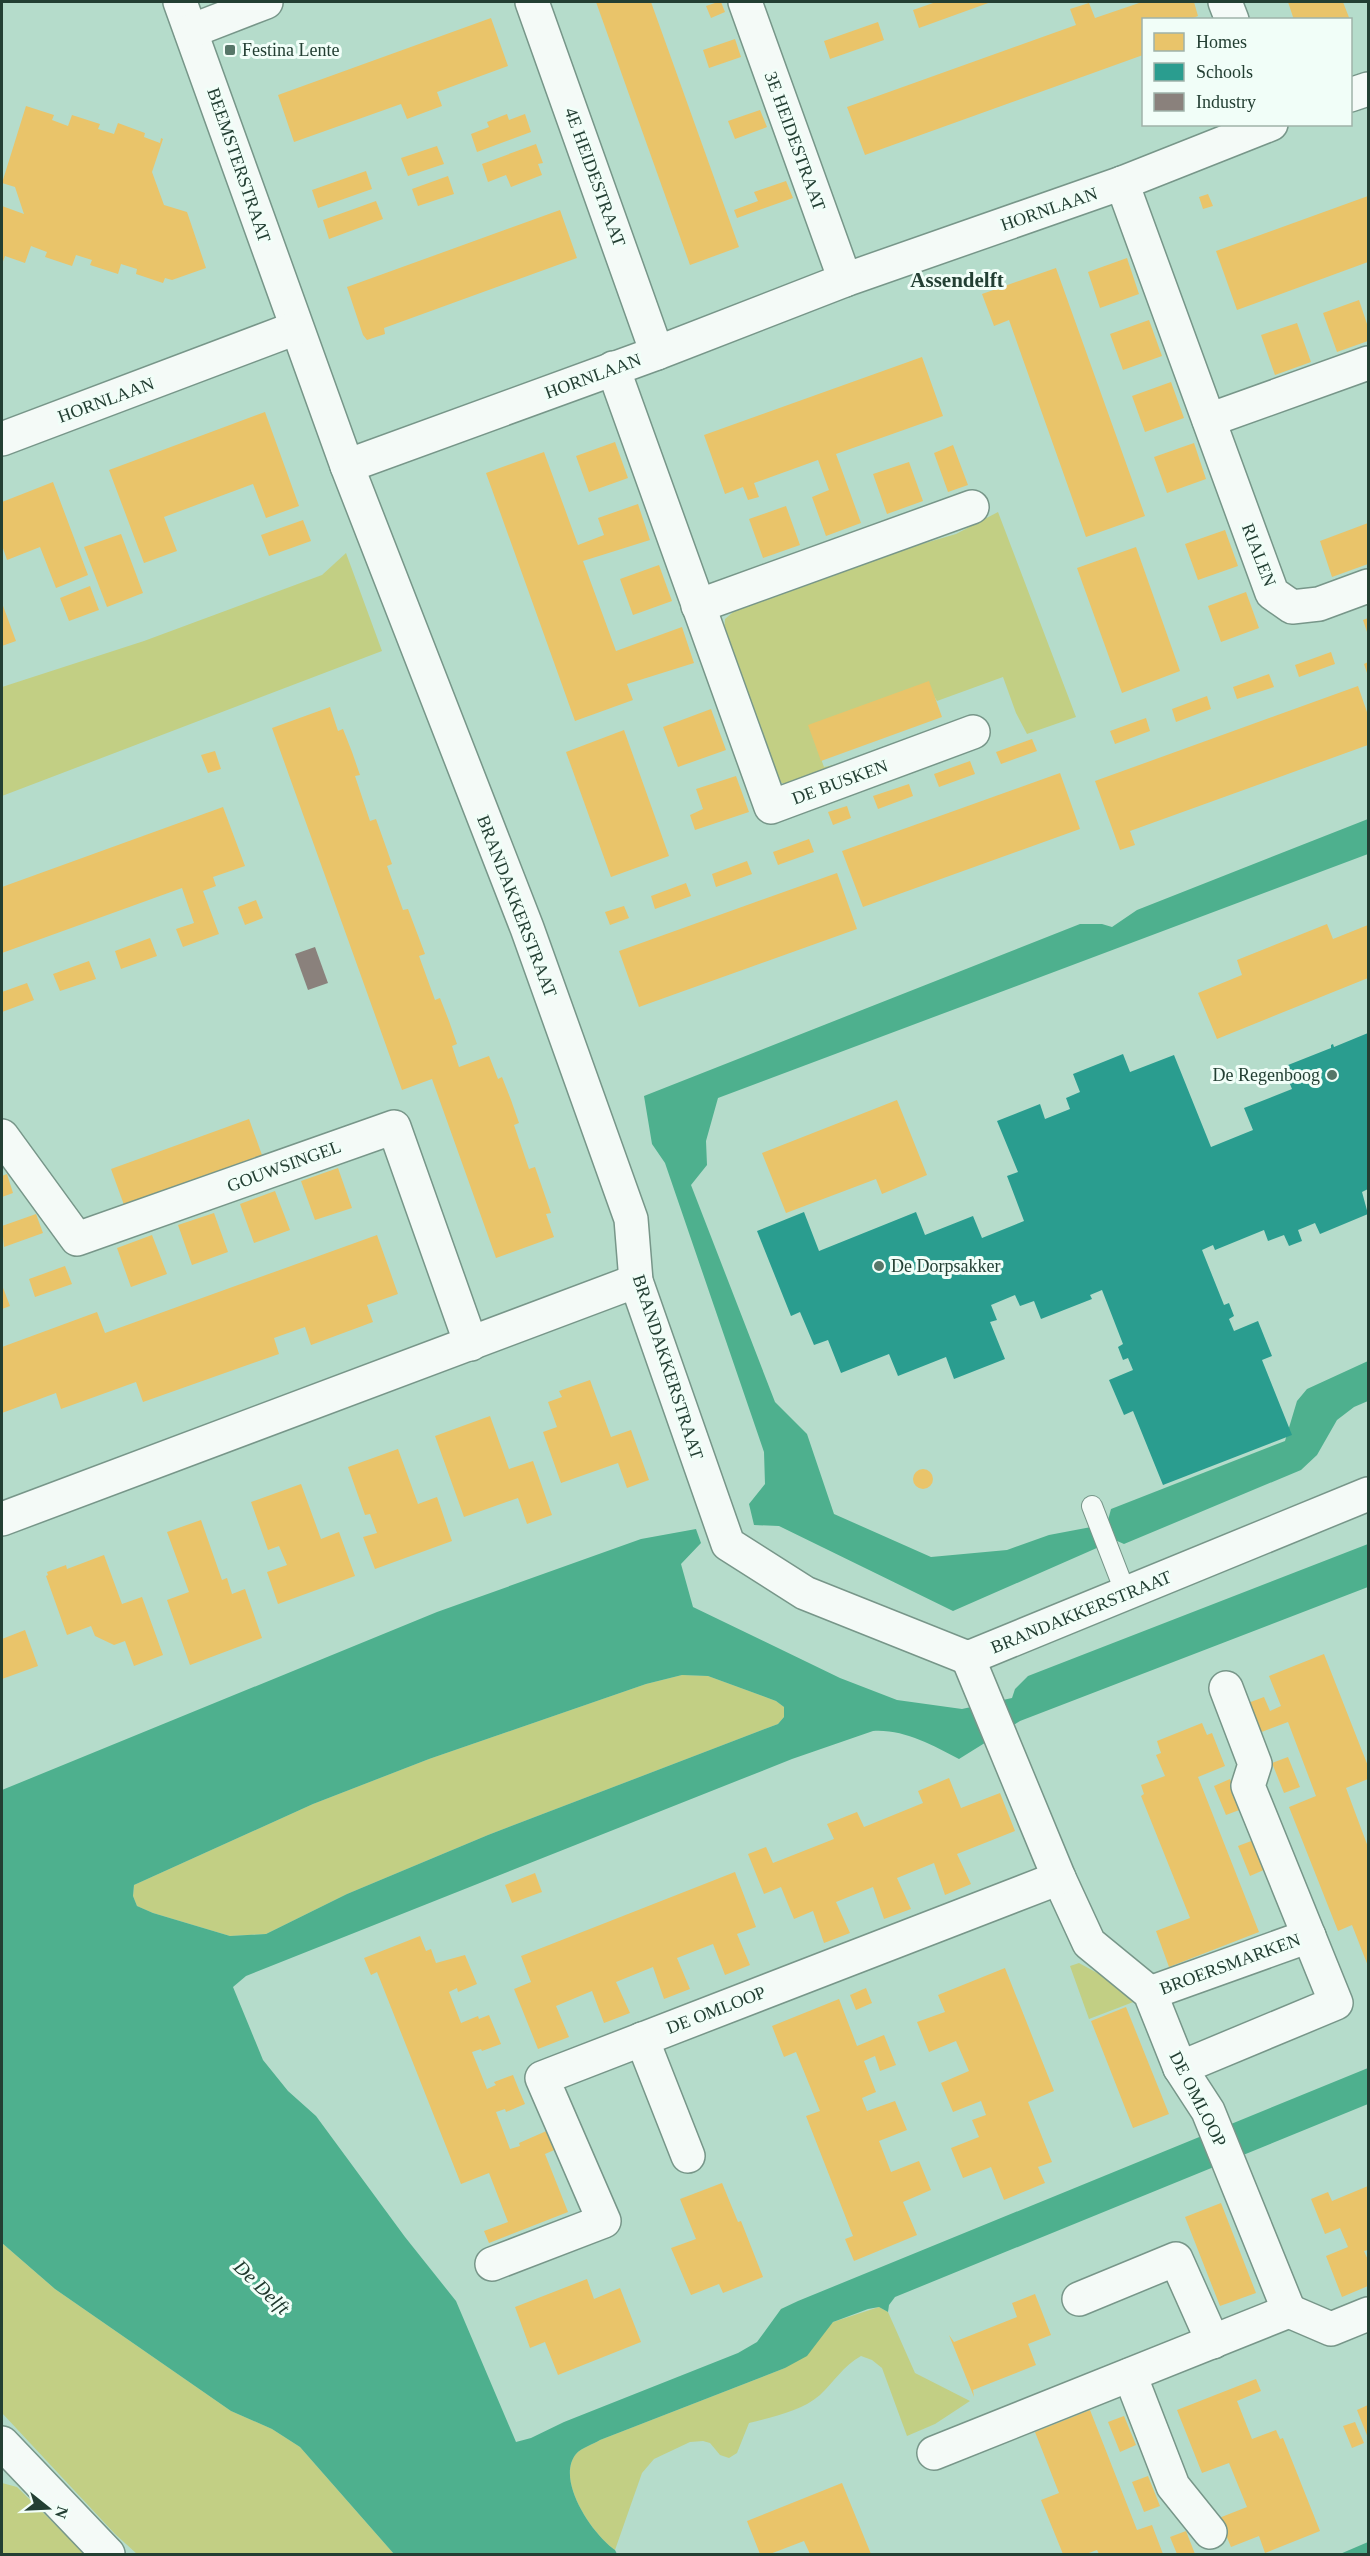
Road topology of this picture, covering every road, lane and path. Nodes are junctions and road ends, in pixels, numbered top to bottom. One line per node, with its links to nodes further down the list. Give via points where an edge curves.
1 (266, 2): 5 (street)
2 (532, 2): 13 (street, 4E HEIDESTRAAT)
3 (745, 2): 11 (street, 3E HEIDESTRAAT)
4 (1225, 2): 6 (street)
5 (186, 16): 12 (street, BEEMSTERSTRAAT)
6 (1231, 18)
7 (1368, 89): 8 (street)
8 (1352, 94)
9 (1267, 126): 10 (street, HORNLAAN)
10 (1122, 183): 11 (street, HORNLAAN); 16 (street, RIALEN)
11 (845, 280): 13 (street, HORNLAAN)
12 (297, 328): 17 (street, HORNLAAN); 18 (street)
13 (657, 353): 15 (street, HORNLAAN)
14 (1368, 363): 16 (street)
15 (613, 368): 18 (street, HORNLAAN); 21 (street, DE BUSKEN)
16 (1209, 420): 20 (street, RIALEN, via 1272,593 1292,607 1319,604)
17 (2, 438)
18 (347, 466): 24 (street, BRANDAKKERSTRAAT, via 527,928 631,1219)
19 (972, 507): 21 (street)
20 (1368, 586)
21 (698, 606): 22 (street, DE BUSKEN, via 771,807)
22 (973, 732)
23 (2, 1136): 25 (street, GOUWSINGEL, via 77,1239 394,1126)
24 (636, 1281): 25 (street); 30 (street, BRANDAKKERSTRAAT, via 728,1544 805,1593)
25 (471, 1344): 28 (street)
26 (1368, 1494): 29 (street, BRANDAKKERSTRAAT)
27 (1092, 1506): 29 (lane)
28 (2, 1519)
29 (1126, 1594): 30 (street, BRANDAKKERSTRAAT)
30 (968, 1658): 32 (street, DE OMLOOP)
31 (1226, 1688): 33 (street, BROERSMARKEN, via 1255,1764 1248,1786)
32 (1059, 1878): 34 (street, DE OMLOOP, via 1089,1943); 35 (street, DE OMLOOP)
33 (1309, 1936): 34 (street, BROERSMARKEN); 36 (street, BROERSMARKEN, via 1336,2003)
34 (1150, 1993): 36 (street, DE OMLOOP)
35 (642, 2039): 37 (street, DE OMLOOP); 38 (street, DE OMLOOP, via 542,2078 604,2221)
36 (1180, 2068): 40 (street, DE OMLOOP, via 1208,2111)
37 (688, 2156)
38 (492, 2264)
39 (1079, 2299): 42 (street, via 1176,2259)
40 (1289, 2311): 41 (street, via 1331,2329); 42 (street)
41 (1368, 2314)
42 (1213, 2342): 43 (street)
43 (1130, 2375): 45 (street); 46 (street, via 1173,2486)
44 (2, 2443): 47 (street)
45 (934, 2453)
46 (1210, 2532)
47 (108, 2554)

